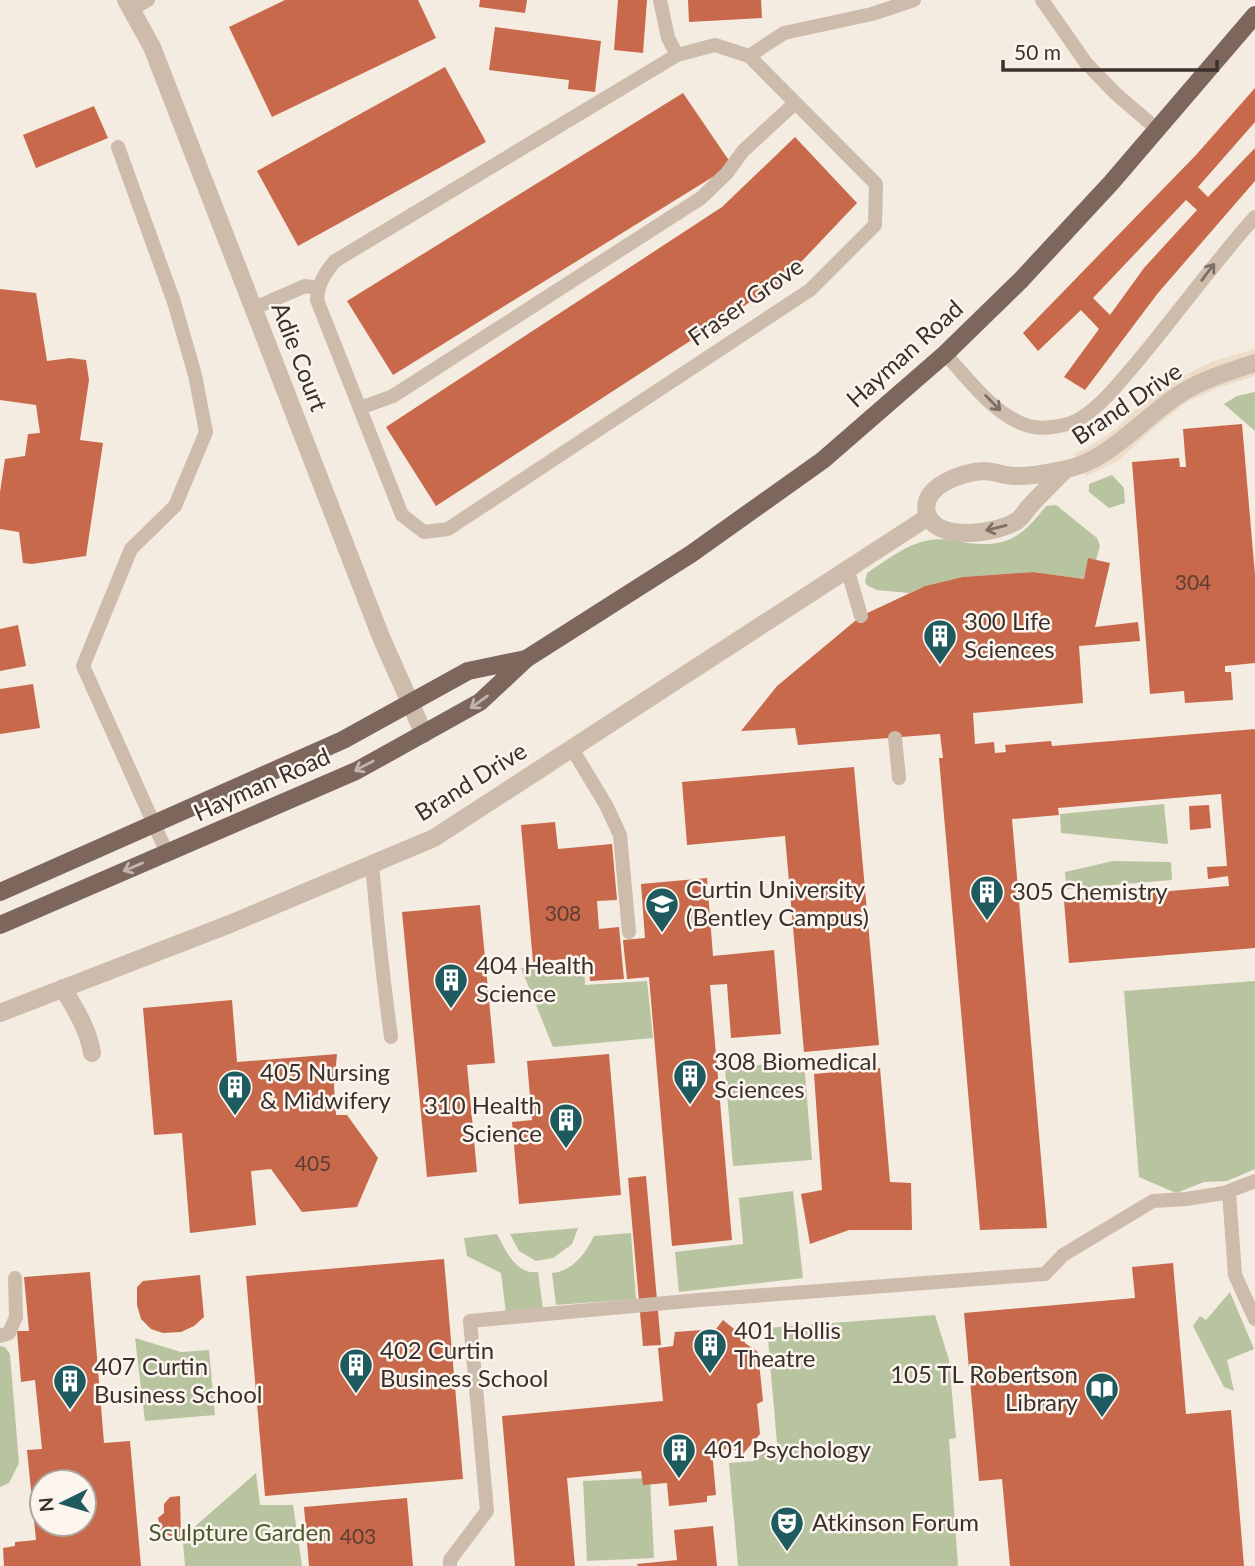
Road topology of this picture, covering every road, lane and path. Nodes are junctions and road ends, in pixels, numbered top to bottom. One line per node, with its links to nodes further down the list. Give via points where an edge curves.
1 (660, 0): 6 (lane)
2 (914, 0): 7 (lane, via 784,33)
3 (1042, 0): 9 (lane, via 1086,63)
4 (135, 3): 13 (street, Adie Court)
5 (1255, 15): 9 (main road, Hayman Road)
6 (677, 55): 7 (lane, Fraser Grove, via 715,45); 12 (lane, Fraser Grove, via 335,261)
7 (749, 55): 8 (lane, Fraser Grove)
8 (796, 103): 16 (lane, via 743,151 701,198 393,396); 16 (lane, Fraser Grove, via 876,184 875,225 810,290 448,529 424,532 402,515)
9 (1157, 129): 14 (main road, Hayman Road, via 1021,280)
10 (118, 148): 29 (lane, via 174,302 206,432 175,506 131,549 83,666)
11 (1255, 217): 14 (lane, one-way to 11, via 1005,415 1031,427 1078,420 1112,390 1167,327)
12 (318, 288): 13 (lane, via 306,286); 16 (lane, Fraser Grove, via 317,300)
13 (254, 307): 24 (street, Adie Court)
14 (945, 354): 23 (main road, Hayman Road, via 823,460 691,554)
15 (1255, 363): 17 (street, Brand Drive, via 1178,395 1099,456)
16 (360, 408)
17 (1065, 470): 18 (street, Brand Drive); 19 (street, Brand Drive)
18 (1014, 477): 19 (street, via 1026,490); 20 (street, Brand Drive, via 982,471 950,480 928,497)
19 (1025, 512): 20 (street, Brand Drive, one-way to 20, via 1007,526 978,533 948,531)
20 (928, 517): 21 (street, Brand Drive)
21 (847, 568): 22 (lane); 27 (street, Brand Drive)
22 (861, 616)
23 (526, 659): 24 (main road, Hayman Road, via 468,671); 25 (main road, Hayman Road, one-way to 25, via 480,702)
24 (409, 704): 25 (street, Adie Court); 29 (main road, Hayman Road, via 343,740)
25 (424, 734): 30 (main road, Hayman Road, one-way to 30, via 356,771)
26 (895, 738): 28 (lane)
27 (571, 747): 31 (street, Brand Drive, via 434,838); 34 (lane, via 620,835)
28 (899, 778)
29 (153, 823): 30 (lane); 32 (main road, Hayman Road)
30 (167, 853): 33 (main road, Hayman Road, one-way to 33)
31 (372, 864): 35 (street, Brand Drive); 37 (lane)
32 (0, 892)
33 (0, 925)
34 (629, 932)
35 (63, 988): 36 (street, Brand Drive); 38 (street, via 81,1019)
36 (0, 1013)
37 (391, 1037)
38 (92, 1052)
39 (1255, 1181): 40 (lane)
40 (1229, 1192): 42 (lane, via 1235,1275); 44 (lane, via 1153,1201 1063,1255 1045,1273 470,1321 487,1511)
41 (15, 1278): 43 (lane, via 16,1317 9,1333)
42 (1255, 1319)
43 (0, 1336)
44 (450, 1566)

